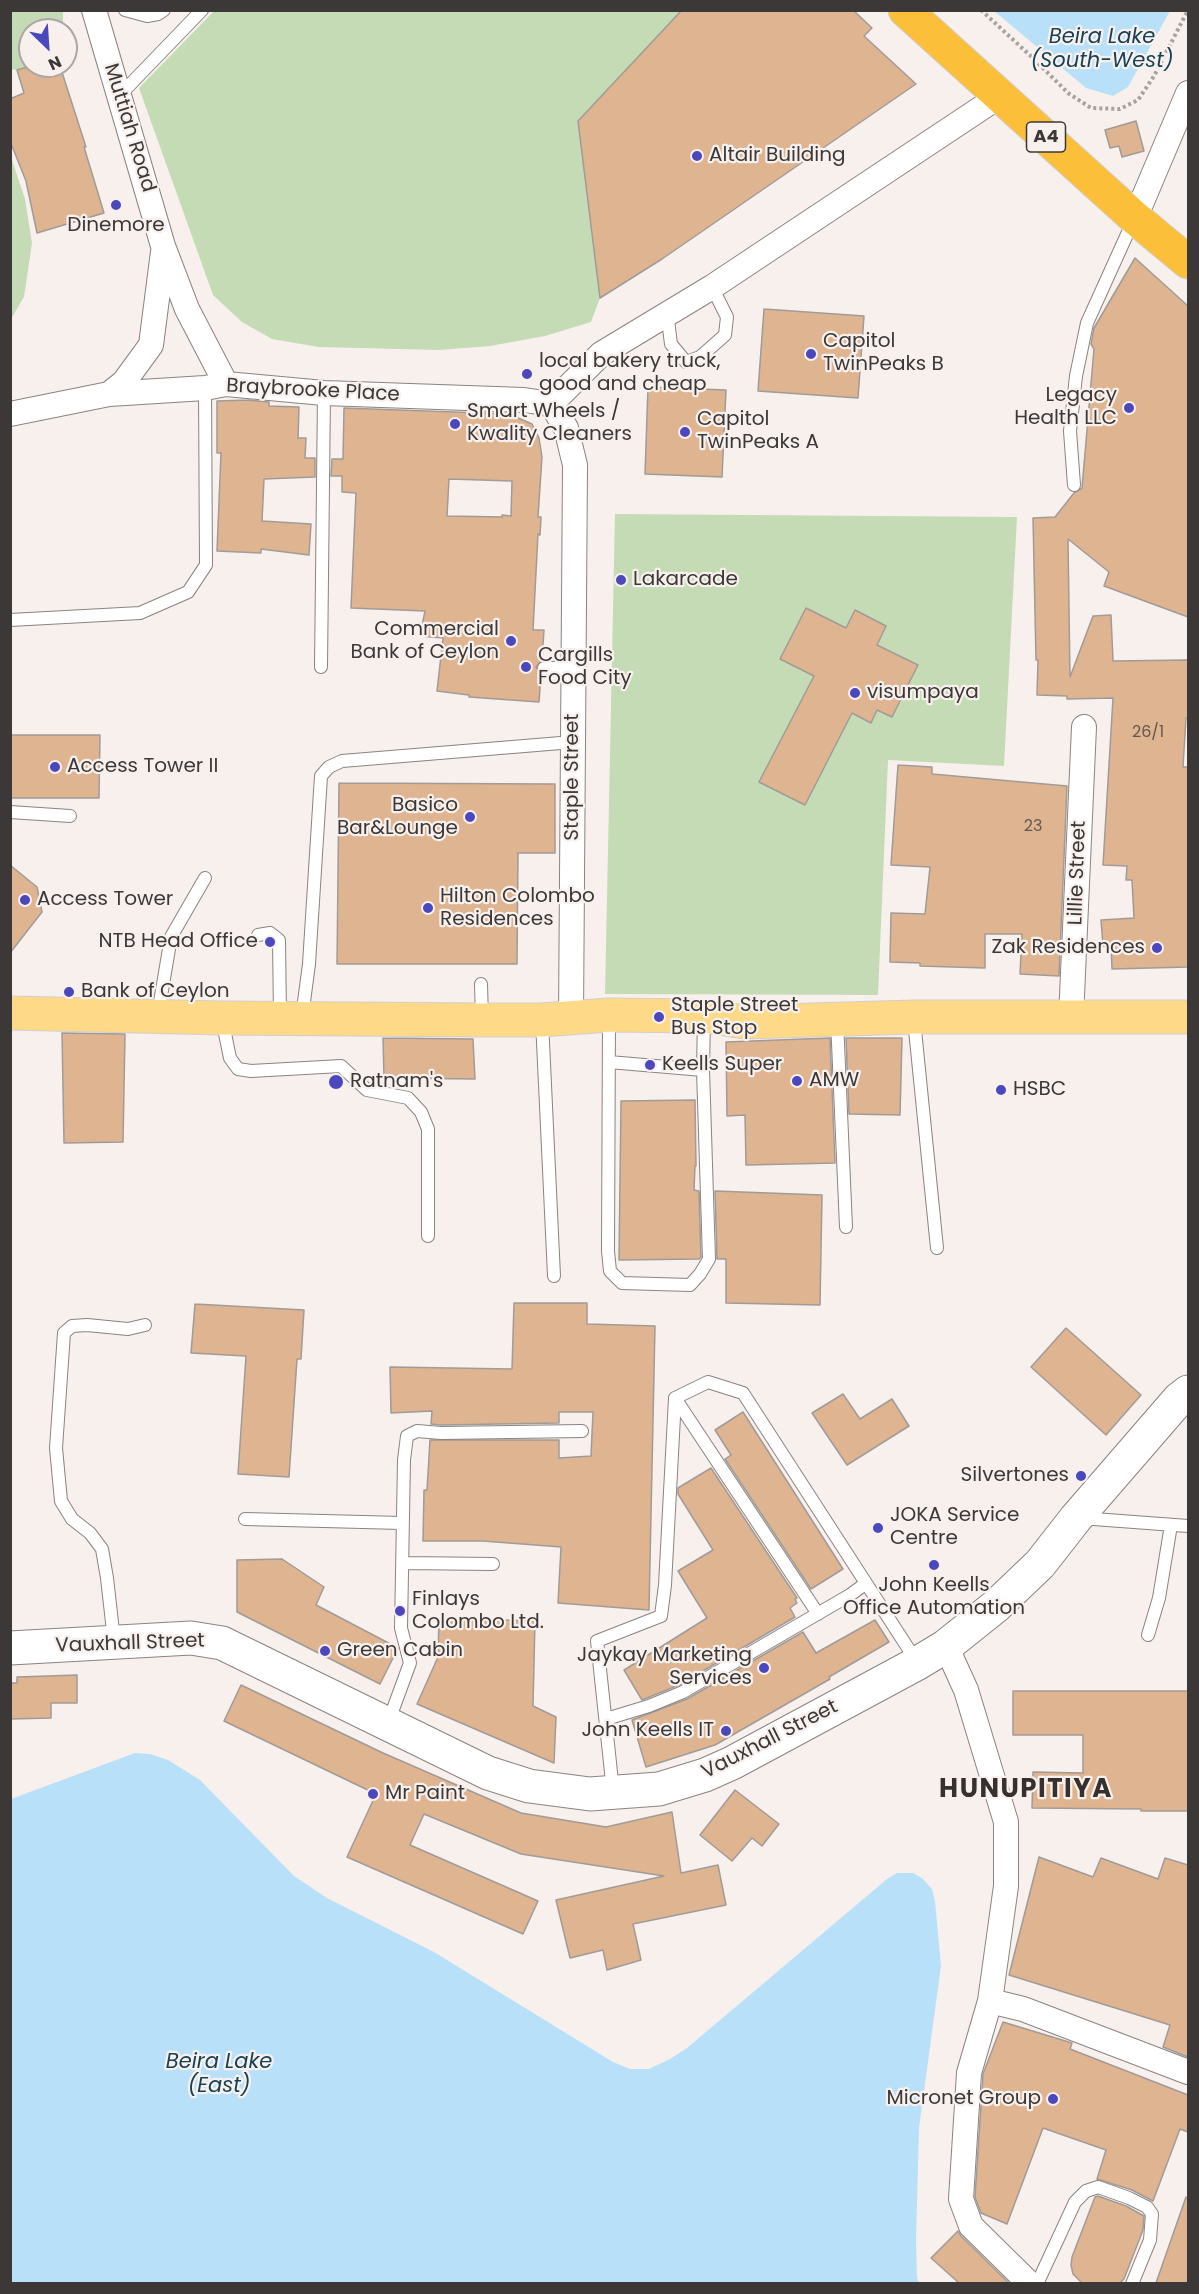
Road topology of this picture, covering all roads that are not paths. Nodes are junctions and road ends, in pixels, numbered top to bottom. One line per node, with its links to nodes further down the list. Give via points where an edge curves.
1 (94, 10): 8 (street, Muttiah Road)
2 (125, 10): 3 (lane, via 147,16)
3 (164, 10)
4 (202, 10): 8 (lane)
5 (905, 10): 7 (highway, A4)
6 (1188, 93): 9 (street)
7 (1001, 95): 9 (highway, A4); 12 (street)
8 (119, 96): 10 (street, Muttiah Road)
9 (1135, 218): 11 (highway, A4); 19 (lane, via 1087,323 1070,430)
10 (164, 246): 14 (street, Muttiah Road); 16 (street, Muttiah Road, via 151,345 124,382)
11 (1188, 262)
12 (711, 287): 13 (street); 13 (lane, via 727,317 725,335 700,357 686,362 671,344)
13 (667, 312): 17 (street, via 601,354)
14 (216, 386): 15 (street, Braybrooke Place); 16 (street, Braybrooke Place); 20 (lane, via 206,565 188,592 140,613)
15 (324, 393): 17 (street, Braybrooke Place); 21 (lane)
16 (109, 394): 18 (street, Braybrooke Place)
17 (551, 404): 23 (street, Staple Street, via 566,428 575,465)
18 (10, 414)
19 (1074, 485)
20 (10, 620)
21 (321, 667)
22 (544, 668): 23 (lane)
23 (574, 668): 25 (street, Staple Street)
24 (1084, 727): 40 (street, Lillie Street)
25 (573, 742): 38 (lane, via 342,761 330,767 321,776 309,964); 39 (street, Staple Street)
26 (10, 812): 27 (lane)
27 (70, 816)
28 (205, 878): 32 (lane, via 171,937)
29 (258, 935): 38 (lane, via 270,933 279,940)
30 (481, 984): 42 (lane)
31 (10, 1013): 32 (main road)
32 (158, 1015): 37 (main road)
33 (609, 1015): 34 (main road); 39 (main road); 43 (lane)
34 (704, 1016): 41 (main road, via 745,1022); 44 (lane)
35 (914, 1017): 40 (main road); 41 (main road); 47 (lane)
36 (1188, 1017): 40 (main road)
37 (221, 1018): 38 (main road); 46 (lane, via 230,1058 238,1069 341,1066 368,1090 408,1098 421,1112 428,1128)
38 (291, 1018): 42 (main road)
39 (556, 1018): 42 (main road); 48 (lane)
40 (1071, 1018)
41 (837, 1019): 45 (lane)
42 (482, 1020)
43 (609, 1062): 44 (lane); 44 (lane, via 608,1251 610,1271 622,1282 690,1285 710,1259)
44 (703, 1070)
45 (846, 1227)
46 (428, 1236)
47 (937, 1248)
48 (554, 1276)
49 (145, 1325): 63 (lane, via 128,1329 87,1324 72,1326 64,1333 57,1477 61,1501 72,1519 102,1549)
50 (1188, 1392): 53 (street, Vauxhall Street)
51 (675, 1398): 60 (lane, via 708,1382 743,1393); 61 (lane); 67 (lane, via 661,1616 597,1641)
52 (582, 1431): 55 (lane, via 417,1431 407,1436)
53 (1076, 1518): 56 (lane); 64 (street, Vauxhall Street, via 1040,1564)
54 (245, 1520): 55 (lane)
55 (402, 1523): 58 (lane)
56 (1171, 1525): 57 (lane); 62 (lane, via 1160,1598)
57 (1188, 1526)
58 (403, 1563): 59 (lane); 68 (lane, via 401,1628 410,1663)
59 (493, 1564)
60 (865, 1584): 61 (lane); 66 (lane)
61 (818, 1614): 67 (lane, via 683,1692)
62 (1148, 1635)
63 (114, 1641): 65 (street, Vauxhall Street); 68 (street, Vauxhall Street, via 191,1638 222,1643)
64 (946, 1646): 66 (street, Vauxhall Street); 70 (street, via 966,1690 1006,1822 1005,1887)
65 (10, 1648)
66 (918, 1663): 69 (street, Vauxhall Street, via 705,1775 658,1789)
67 (606, 1719): 69 (lane)
68 (388, 1723): 69 (street, Vauxhall Street, via 488,1773 529,1786 590,1794)
69 (613, 1791)
70 (990, 2001): 71 (street, via 1023,2009); 72 (street, via 969,2073 961,2199 971,2226)
71 (1188, 2072)
72 (1030, 2283)
73 (1036, 2283): 74 (lane, via 1075,2202 1086,2191 1098,2187 1138,2202 1152,2214 1150,2240)
74 (1132, 2283)

